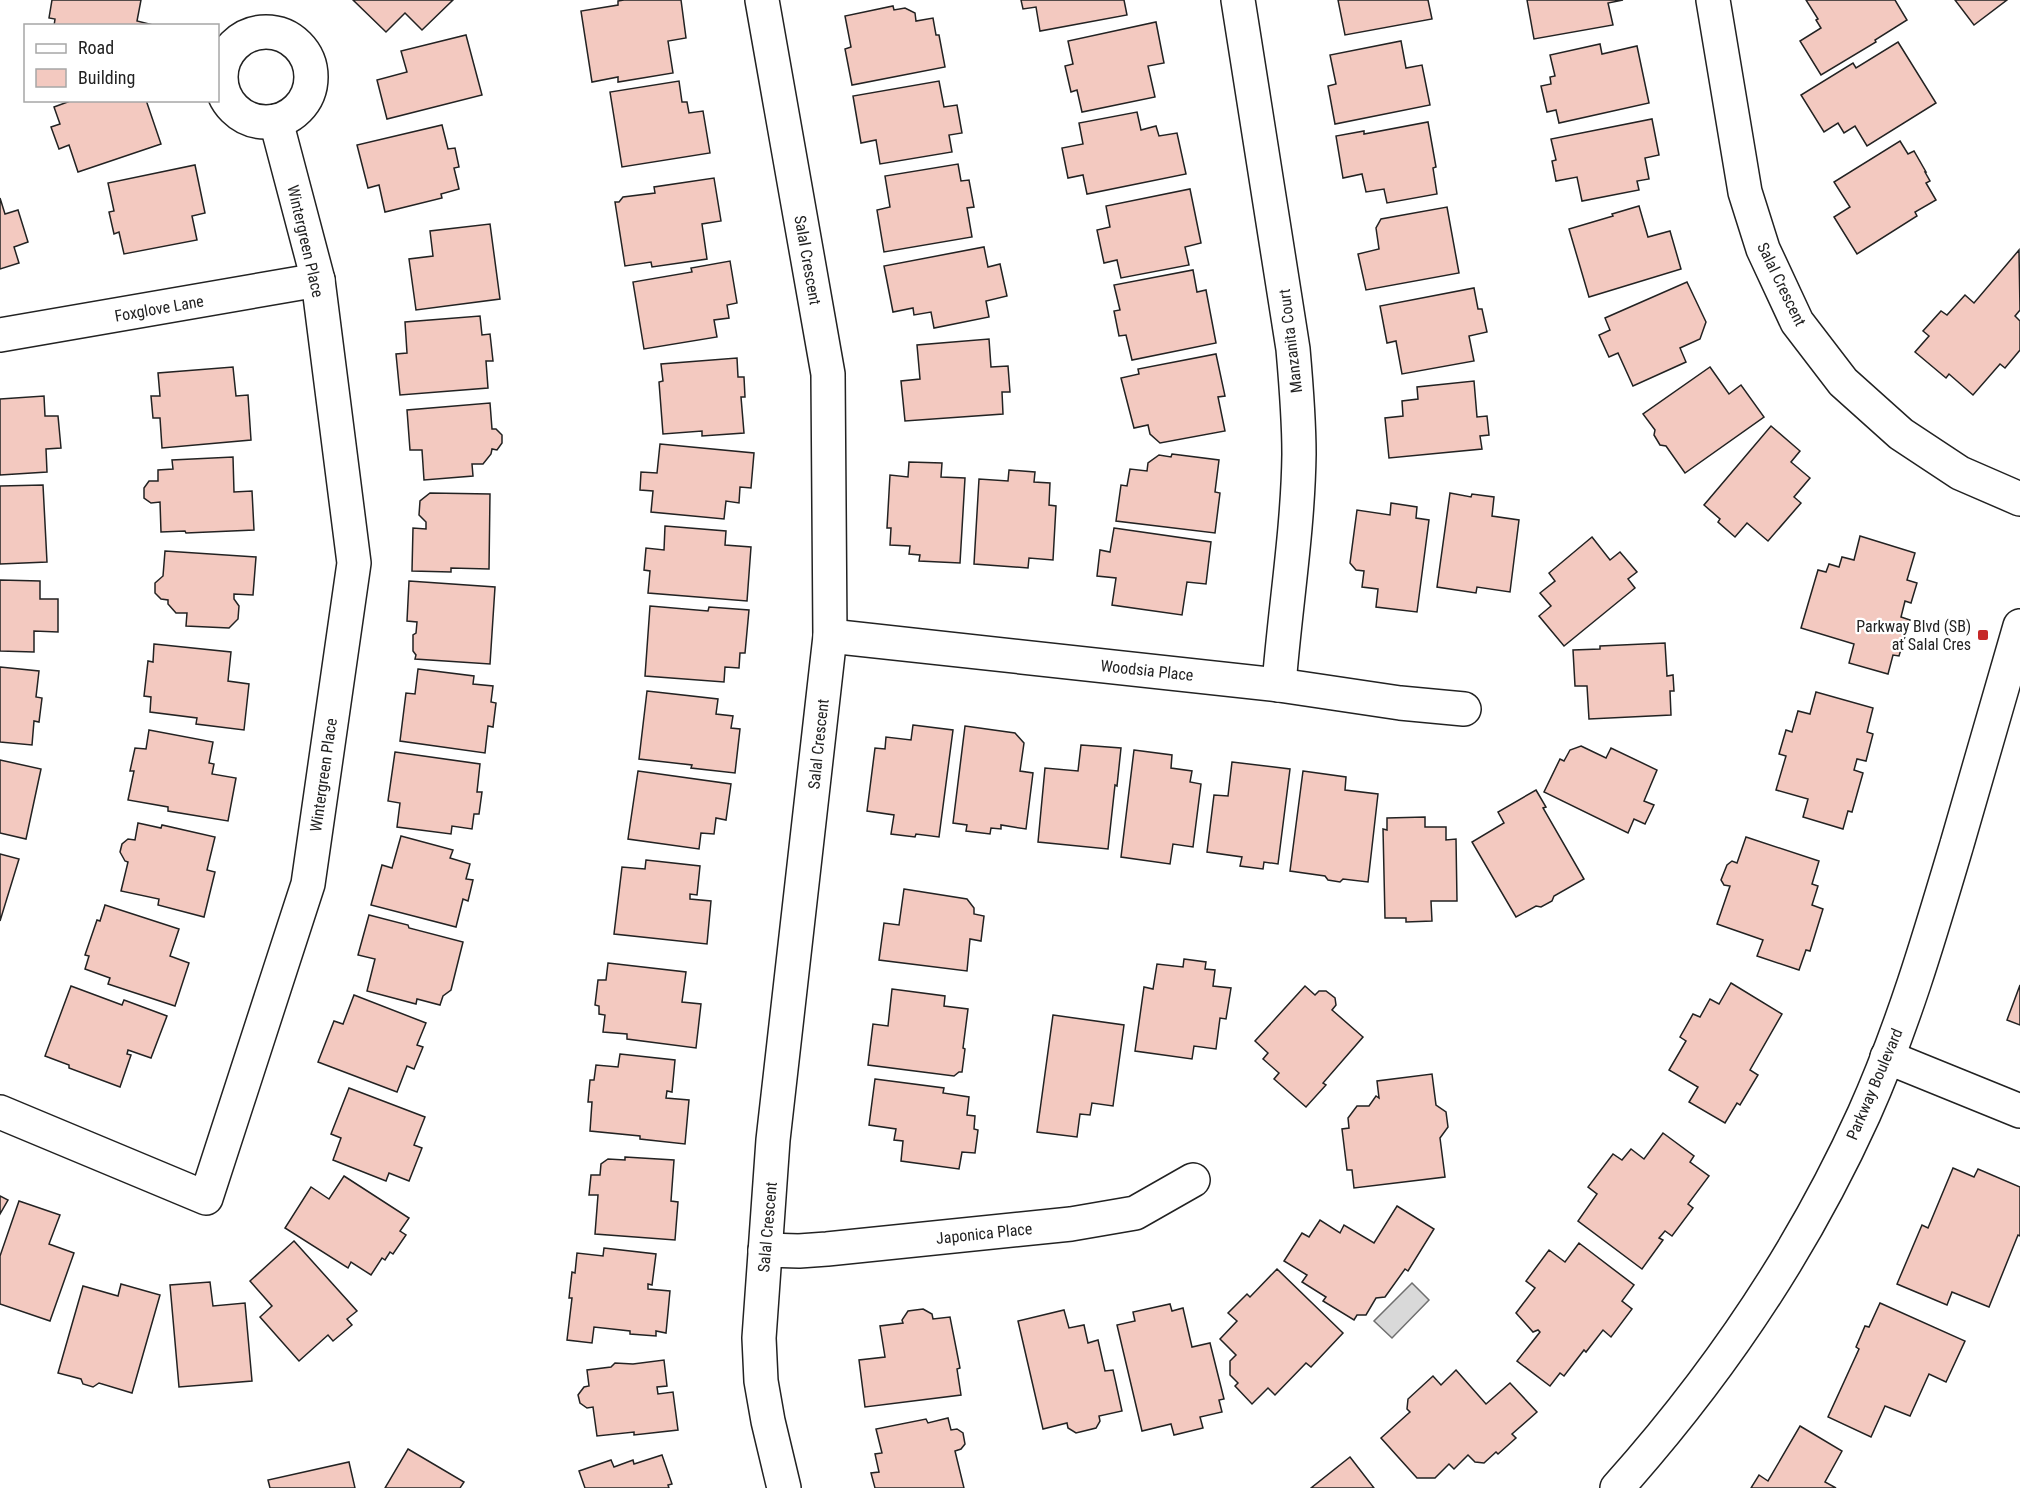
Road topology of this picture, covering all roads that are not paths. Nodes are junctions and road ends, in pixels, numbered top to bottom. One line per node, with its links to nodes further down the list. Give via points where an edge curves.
1 (762, 0): 9 (street, Salal Crescent, via 828,374)
2 (1238, 0): 10 (street, Manzanita Court, via 1296,389 1296,520)
3 (1713, 0): 7 (street, Salal Crescent, via 1745,192 1763,249 1797,322 1843,382 1901,434 1960,473)
4 (276, 121): 5 (street, Wintergreen Place)
5 (318, 280): 6 (street, Foxglove Lane); 14 (street, Wintergreen Place, via 354,562 308,884 207,1198)
6 (0, 335)
7 (2020, 499)
8 (2020, 626): 12 (street, Parkway Boulevard, via 1938,909)
9 (830, 636): 10 (street, Woodsia Place); 16 (street, Salal Crescent, via 773,1140)
10 (1279, 685): 11 (street, Woodsia Place)
11 (1464, 709)
12 (1887, 1057): 13 (street); 18 (street, Parkway Boulevard, via 1833,1177 1762,1301 1698,1393)
13 (2020, 1111)
14 (0, 1112)
15 (1193, 1180): 16 (street, Japonica Place, via 1135,1214 827,1249)
16 (765, 1250): 17 (street, Salal Crescent, via 759,1338 761,1381)
17 (784, 1488)
18 (1617, 1488)

